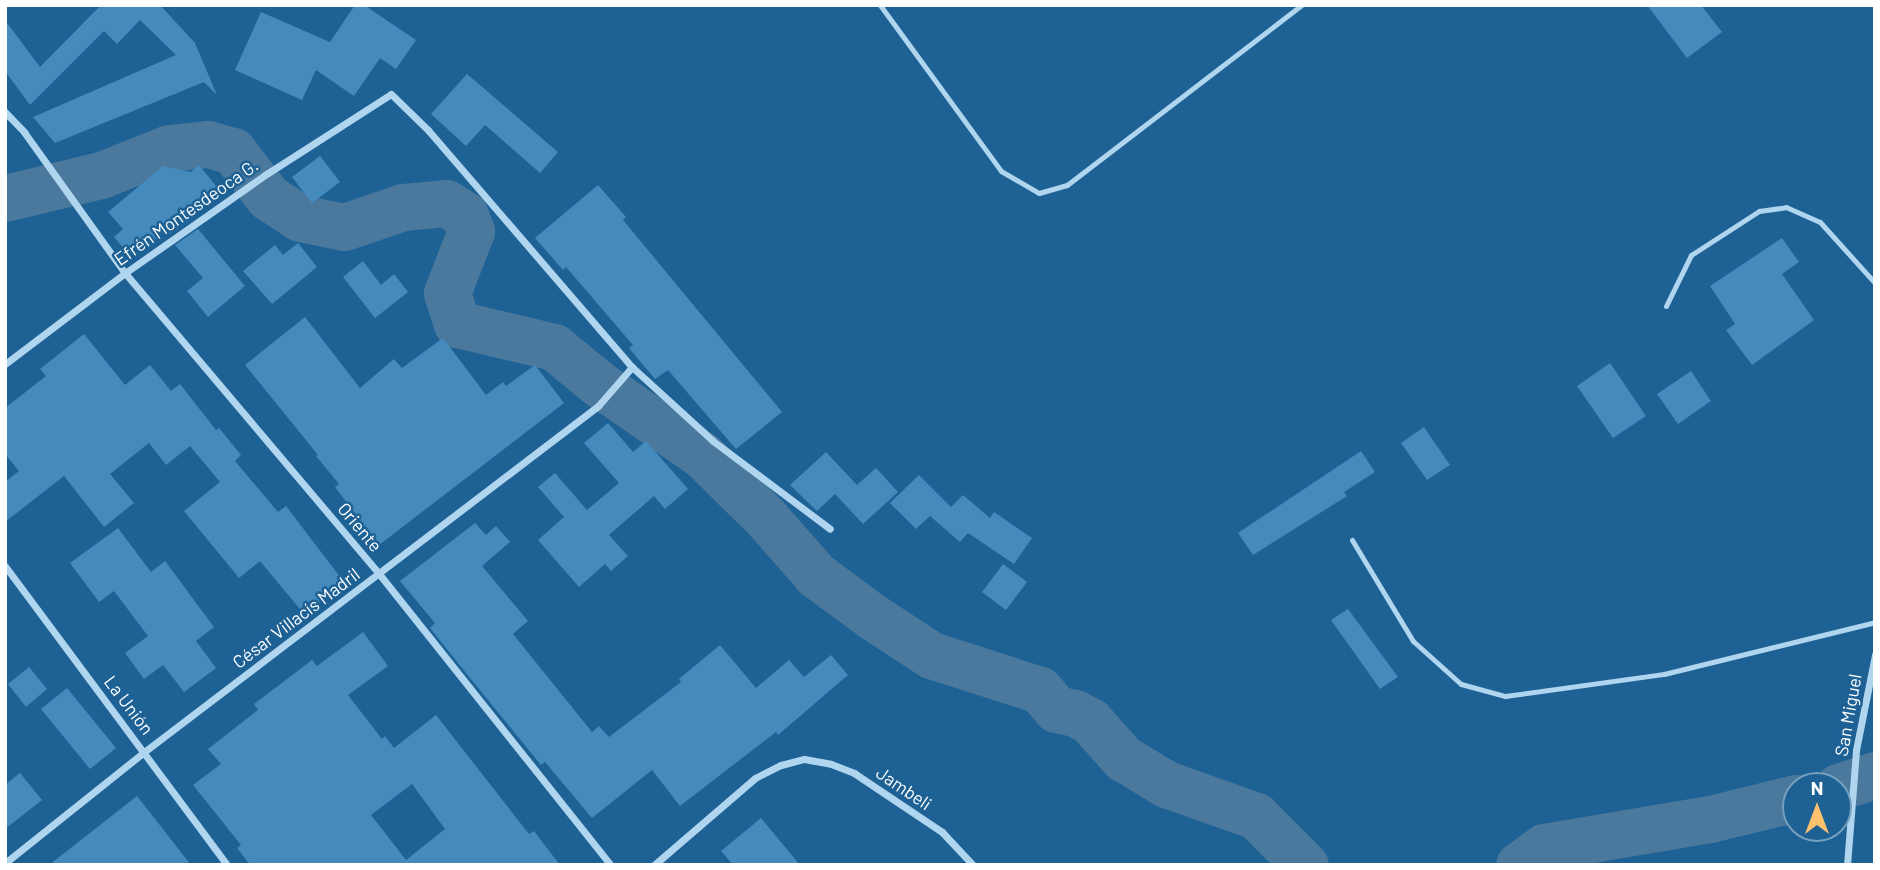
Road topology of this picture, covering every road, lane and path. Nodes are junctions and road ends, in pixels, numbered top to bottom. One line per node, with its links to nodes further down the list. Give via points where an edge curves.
1 (880, 5): 2 (lane, via 1001,171 1039,193 1067,185)
2 (1302, 5)
3 (5, 112): 4 (street, Oriente)
4 (125, 273): 7 (street, Efrén Montesdeoca G.); 8 (street, Efrén Montesdeoca G., via 391,94 428,130); 12 (street, Oriente)
5 (1875, 283): 6 (lane, via 1821,222 1786,207 1759,211 1691,255)
6 (1666, 306)
7 (5, 364)
8 (632, 367): 9 (street, via 713,441); 12 (street, César Villacís Madril, via 598,406)
9 (830, 529)
10 (1352, 540): 13 (lane, via 1413,641 1461,684 1505,696 1664,674)
11 (5, 566): 15 (street, La Unión)
12 (380, 575): 15 (street, César Villacís Madril); 18 (street, Oriente)
13 (1875, 622)
14 (1875, 654): 21 (street, San Miguel, via 1856,750)
15 (144, 752): 16 (street, César Villacís Madril); 17 (street, La Unión)
16 (5, 863)
17 (227, 865)
18 (611, 865)
19 (654, 865): 20 (street, Jambeli, via 755,778 804,759 854,773 942,832)
20 (973, 865)
21 (1847, 865)

